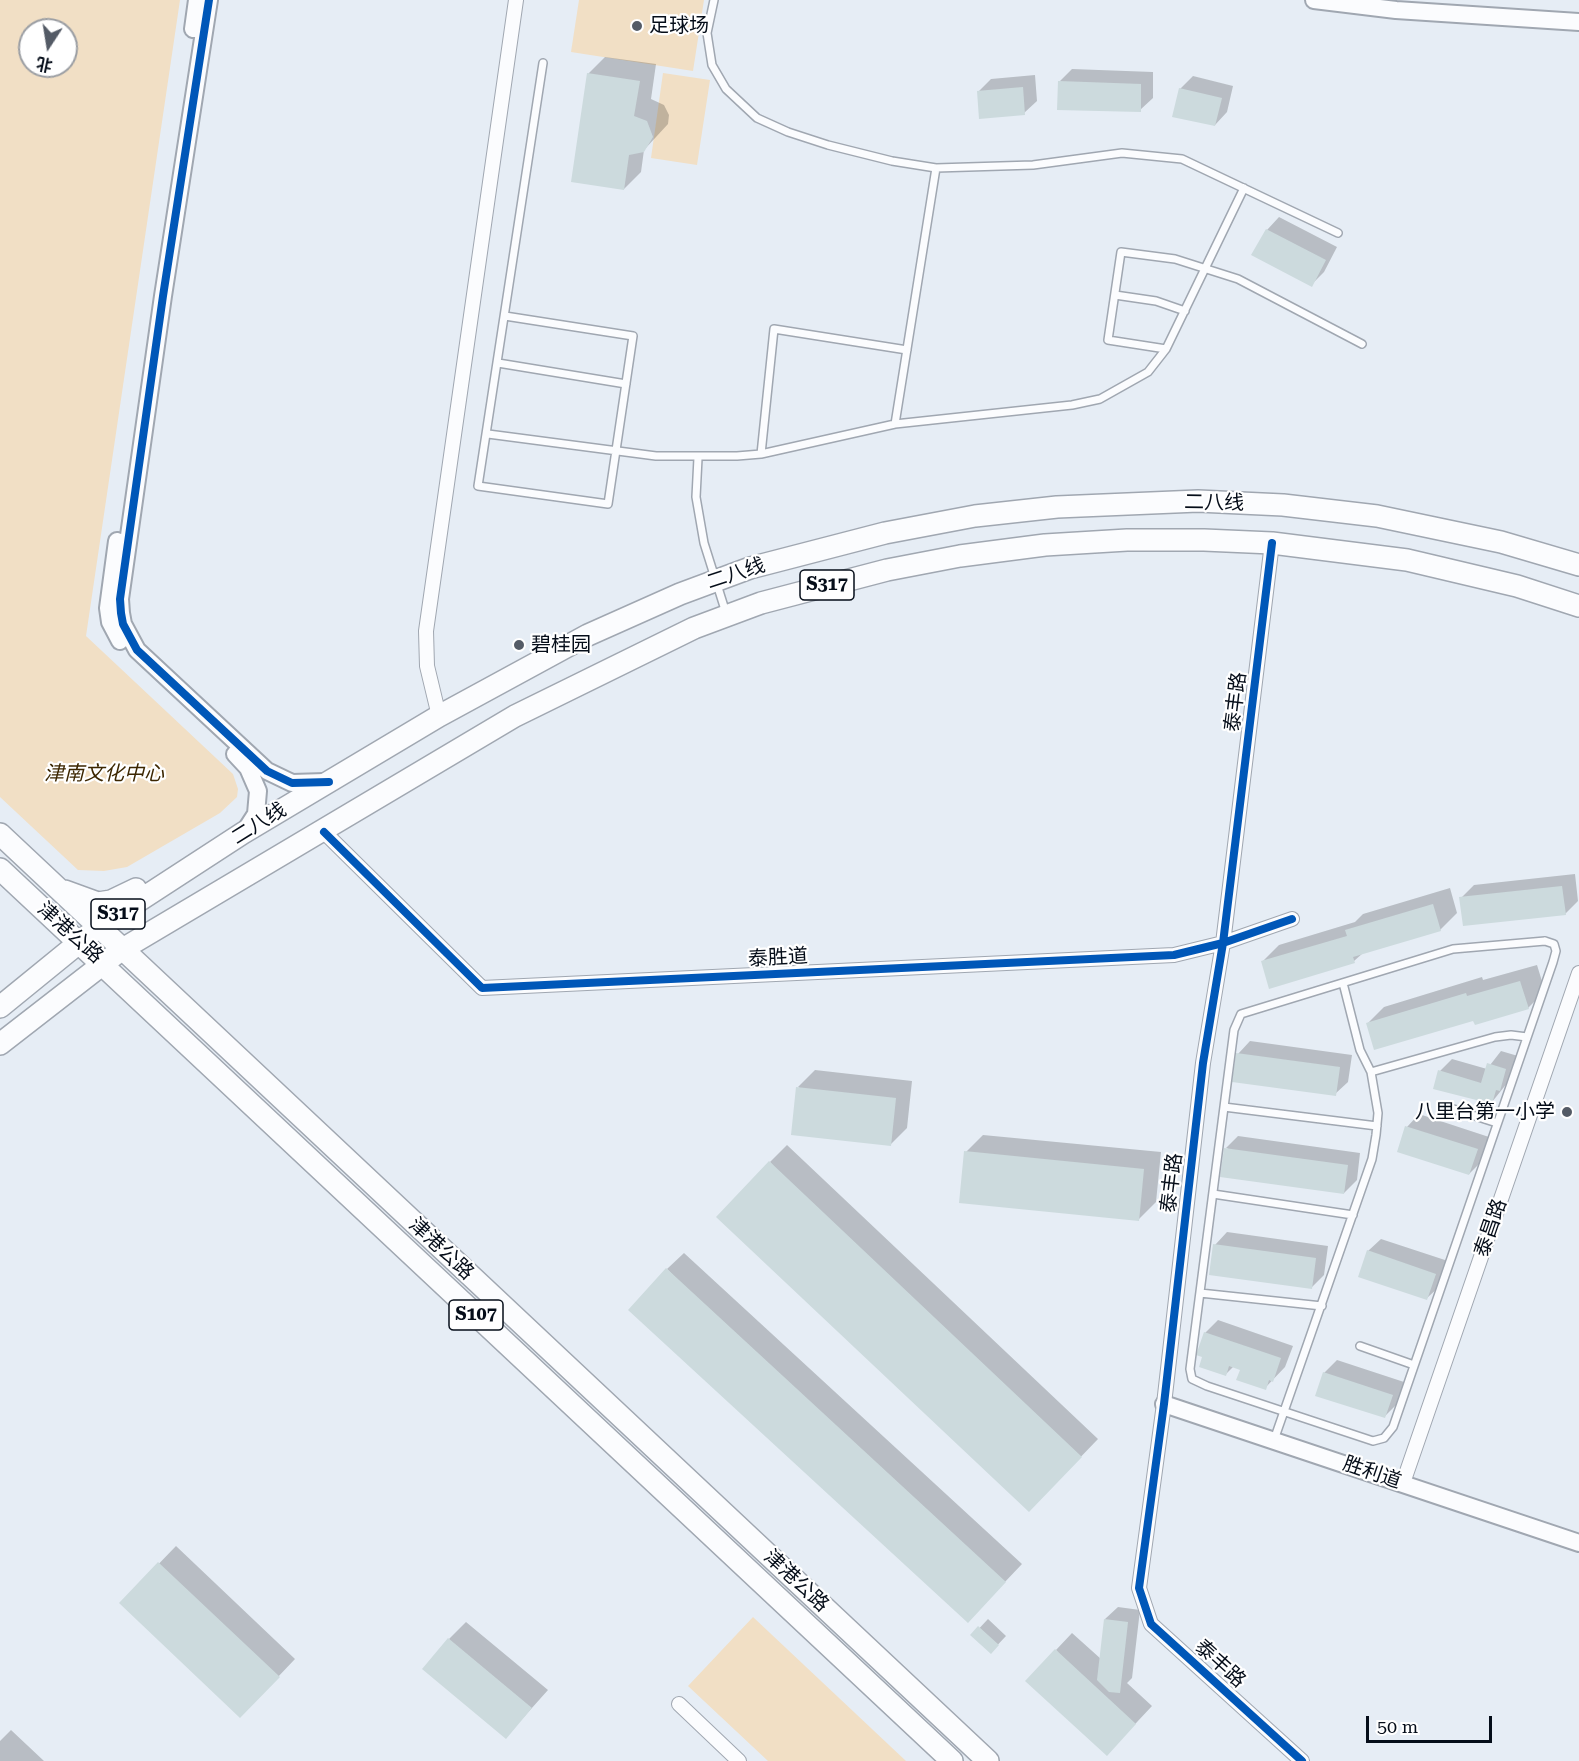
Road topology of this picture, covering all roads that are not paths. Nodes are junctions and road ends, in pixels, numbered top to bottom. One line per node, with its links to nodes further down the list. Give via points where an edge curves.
1 (197, 0): 35 (street, via 108,608 115,633 134,659 248,768 255,781 258,803 251,824)
2 (208, 0): 33 (street, via 121,613 137,650 267,771 292,783)
3 (516, 0): 32 (street, via 426,631 427,666)
4 (714, 0): 10 (lane, via 707,33 712,65 726,89 757,118 828,145)
5 (1314, 0): 8 (street, via 1396,10)
6 (1401, 0): 7 (street)
7 (1579, 12)
8 (1579, 22)
9 (543, 63): 16 (lane)
10 (936, 168): 11 (lane, via 1033,165 1122,153 1182,159); 19 (lane)
11 (1244, 188): 12 (lane); 13 (lane)
12 (1338, 232)
13 (1206, 269): 14 (lane, via 1174,259 1121,252); 15 (lane); 17 (lane, via 1238,279)
14 (1115, 295): 15 (lane, via 1156,301); 18 (lane, via 1108,340)
15 (1185, 311): 18 (lane)
16 (505, 316): 20 (lane); 21 (lane, via 633,336)
17 (1362, 344)
18 (1166, 349): 22 (lane, via 1148,372 1100,399)
19 (907, 350): 22 (lane); 25 (lane, via 774,329)
20 (498, 363): 21 (lane); 23 (lane)
21 (626, 384): 24 (lane)
22 (895, 424): 25 (lane)
23 (488, 434): 24 (lane); 24 (lane, via 478,486 608,504)
24 (615, 451): 26 (lane)
25 (761, 454): 26 (lane)
26 (698, 458): 29 (lane, via 696,497 704,543)
27 (1272, 543): 30 (main road, 二八线 / S317, via 1407,560 1517,586); 31 (main road, 二八线 / S317, via 1127,540 1035,546 887,570); 42 (street, 泰丰路)
28 (1579, 565): 29 (main road, 二八线 / S317, via 1377,516 1283,505 1198,501 1057,507 975,516 885,533)
29 (716, 579): 31 (lane); 32 (main road, 二八线 / S317, via 588,635)
30 (1579, 606)
31 (727, 615): 34 (main road, 二八线 / S317, via 516,716)
32 (439, 716): 33 (main road, 二八线 / S317)
33 (329, 782): 35 (main road, 二八线 / S317)
34 (324, 832): 42 (street, 泰胜道, via 482,988 1174,955); 43 (main road, 二八线 / S317)
35 (243, 833): 39 (main road, via 208,847 111,901 85,900); 41 (main road, 二八线 / S317)
36 (0, 834): 39 (main road, 津港公路 / S107)
37 (0, 855): 41 (main road)
38 (0, 869): 41 (main road, 津港公路 / S107)
39 (53, 885): 41 (main road, 津港公路 / S107)
40 (1292, 919): 42 (street, 泰胜道)
41 (88, 935): 43 (main road, 津港公路 / S107); 44 (main road, 津港公路 / S107); 47 (main road, 二八线 / S317)
42 (1223, 943): 61 (street, 泰丰路, via 1203,1063)
43 (117, 947): 44 (main road, 二八线 / S317); 70 (main road, 津港公路 / S107)
44 (103, 963): 49 (main road, 二八线 / S317); 69 (main road, 津港公路 / S107)
45 (1579, 973): 64 (street, 泰昌路)
46 (1343, 983): 48 (lane, via 1453,950 1545,941 1554,944 1556,951); 50 (lane, via 1360,1050); 52 (lane, via 1241,1014 1234,1030)
47 (0, 1007)
48 (1527, 1037): 50 (lane, via 1495,1037); 53 (lane)
49 (0, 1044)
50 (1371, 1072): 54 (lane)
51 (1444, 1106): 53 (lane)
52 (1224, 1107): 54 (lane); 55 (lane)
53 (1497, 1123): 60 (lane)
54 (1377, 1126): 56 (lane, via 1372,1159)
55 (1213, 1194): 56 (lane); 57 (lane)
56 (1353, 1215): 58 (lane)
57 (1200, 1293): 58 (lane); 62 (lane, via 1192,1379)
58 (1322, 1306): 62 (lane)
59 (1360, 1346): 60 (lane)
60 (1414, 1365): 62 (lane, via 1393,1427 1384,1438 1373,1441)
61 (1164, 1398): 63 (street, 胜利道); 71 (street, 泰丰路, via 1138,1588 1151,1624)
62 (1285, 1412): 63 (lane)
63 (1276, 1435): 64 (street, 胜利道)
64 (1404, 1479): 65 (street, 胜利道); 66 (street, 胜利道)
65 (1579, 1533)
66 (1579, 1543)
67 (679, 1704): 68 (street)
68 (740, 1761)
69 (952, 1761)
70 (988, 1761)
71 (1302, 1761)

